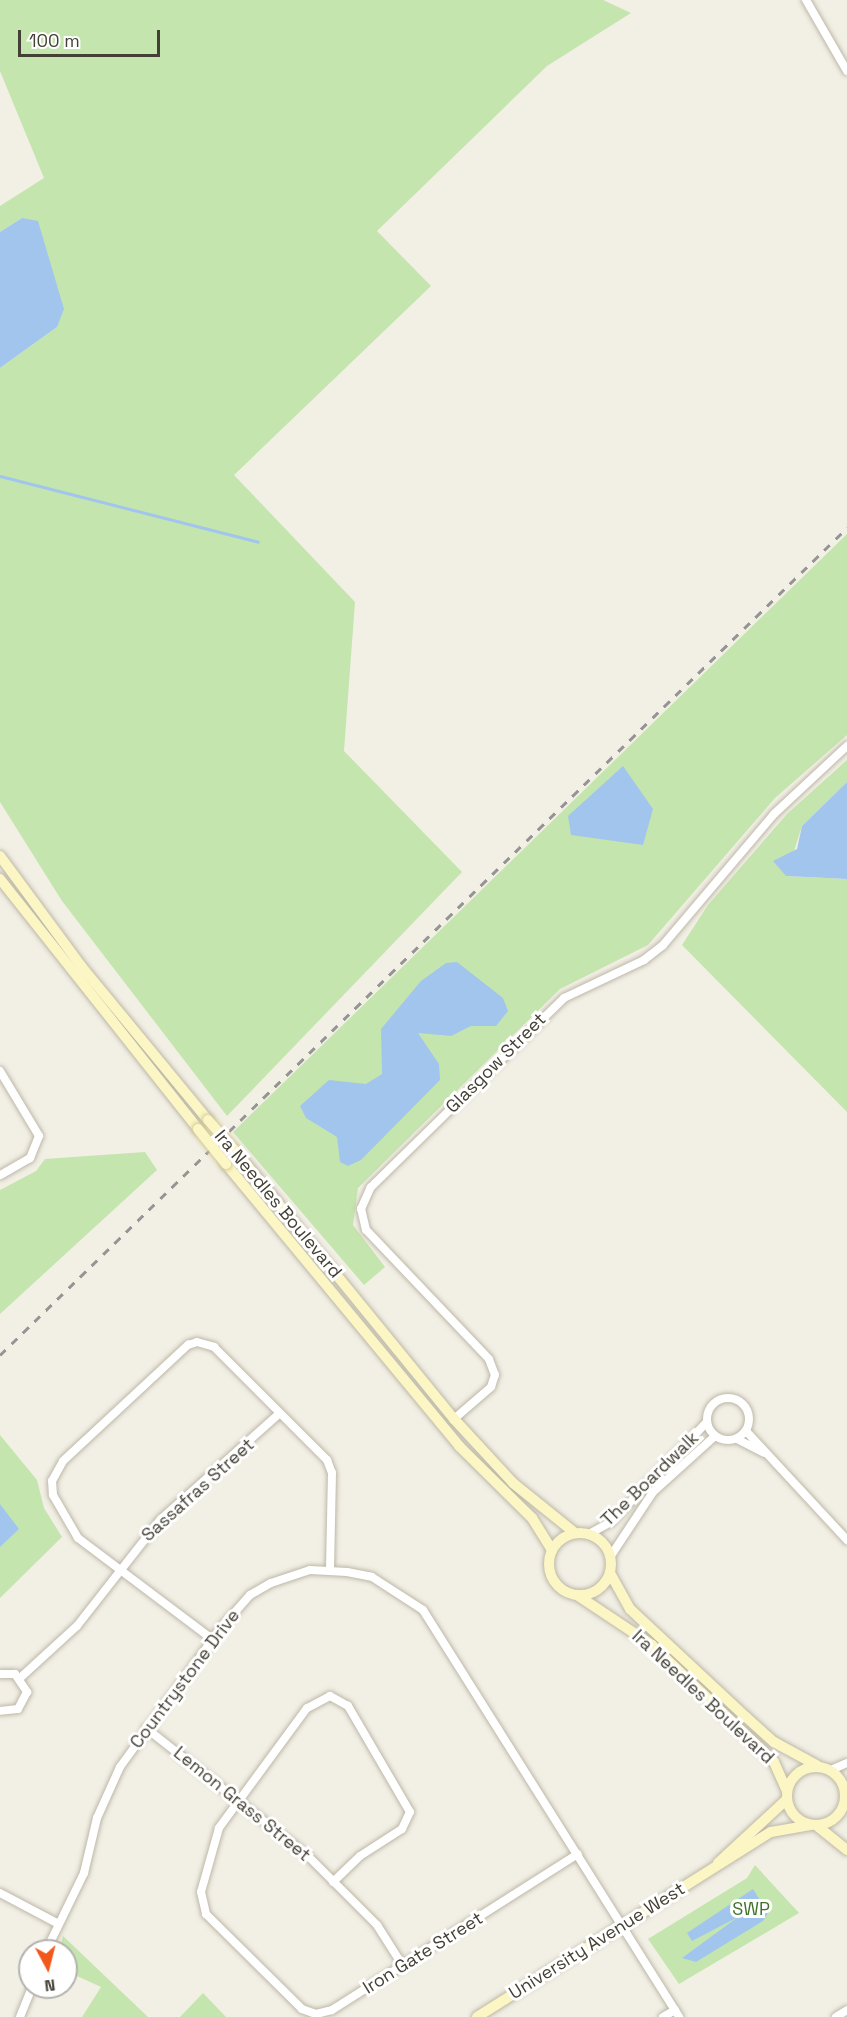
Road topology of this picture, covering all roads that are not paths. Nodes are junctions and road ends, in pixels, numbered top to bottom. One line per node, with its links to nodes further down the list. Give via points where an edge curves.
1 (806, 0): 2 (street)
2 (847, 71)
3 (847, 746): 9 (street, Glasgow Street, via 774,814 663,945 644,960 564,998 371,1187 362,1209 366,1230 489,1359 495,1375 491,1387)
4 (0, 856): 9 (main road, Ira Needles Boulevard, bridge, via 81,966)
5 (0, 879): 18 (main road, Ira Needles Boulevard, bridge, via 226,1164 459,1446 532,1518)
6 (0, 1071): 7 (street, via 39,1136 30,1158)
7 (0, 1175)
8 (280, 1413): 20 (street, Sassafras Street, via 161,1519); 20 (street, via 214,1347 197,1342 63,1461 55,1471 52,1495 78,1538); 21 (street, via 327,1460 332,1473)
9 (454, 1419): 15 (main road, Ira Needles Boulevard, via 513,1483)
10 (707, 1422): 11 (street, via 712,1405 730,1398 748,1412); 12 (street); 16 (street, The Boardwalk, via 612,1521)
11 (746, 1431): 13 (street); 14 (street)
12 (715, 1436): 13 (street); 19 (street, The Boardwalk, via 653,1492)
13 (737, 1438): 14 (street)
14 (764, 1453): 17 (street)
15 (575, 1533): 16 (main road); 18 (main road)
16 (589, 1534): 19 (main road)
17 (847, 1540)
18 (552, 1550): 23 (main road, via 552,1579)
19 (610, 1557): 22 (main road)
20 (118, 1570): 24 (street); 26 (street, Sassafras Street, via 77,1626)
21 (330, 1570): 24 (street, Countrystone Drive, via 289,1576 264,1587); 38 (street, Countrystone Drive, via 372,1577 423,1610)
22 (610, 1573): 23 (main road, via 597,1590); 30 (main road, Ira Needles Boulevard, via 630,1609 746,1717 782,1748)
23 (577, 1595): 33 (main road, Ira Needles Boulevard, via 652,1645 774,1762)
24 (212, 1639): 28 (street, Countrystone Drive)
25 (0, 1674): 26 (street)
26 (20, 1678): 27 (street, via 27,1692 22,1706)
27 (0, 1711)
28 (146, 1728): 34 (street, Lemon Grass Street); 42 (street, Countrystone Drive, via 108,1789 84,1873)
29 (847, 1763): 31 (street)
30 (818, 1766): 31 (main road); 33 (main road, via 794,1776)
31 (831, 1770): 32 (main road)
32 (846, 1791): 35 (main road)
33 (787, 1795): 36 (main road, via 794,1815); 39 (main road, University Avenue West)
34 (240, 1799): 40 (street, Lemon Grass Street); 40 (street, Iron Gate Street, via 314,1702 330,1696 344,1702 410,1812 402,1829 360,1856); 45 (street, Iron Gate Street, via 215,1837 201,1892 212,1920 302,2009 316,2014 332,2010)
35 (844, 1817): 36 (main road)
36 (813, 1825): 37 (main road); 39 (main road, University Avenue West, via 771,1832)
37 (847, 1850)
38 (578, 1854): 43 (street, Countrystone Drive); 45 (street, Iron Gate Street)
39 (717, 1864): 43 (main road, University Avenue West)
40 (333, 1882): 45 (street, Lemon Grass Street, via 377,1925)
41 (0, 1893): 42 (street)
42 (57, 1923): 44 (street, Countrystone Drive)
43 (623, 1926): 48 (street, Countrystone Drive); 50 (main road, University Avenue West)
44 (51, 1939)
45 (404, 1966)
46 (27, 1999): 49 (street)
47 (847, 2010): 52 (street)
48 (677, 2013): 51 (street)
49 (20, 2017)
50 (477, 2017)
51 (663, 2017)
52 (836, 2017)

